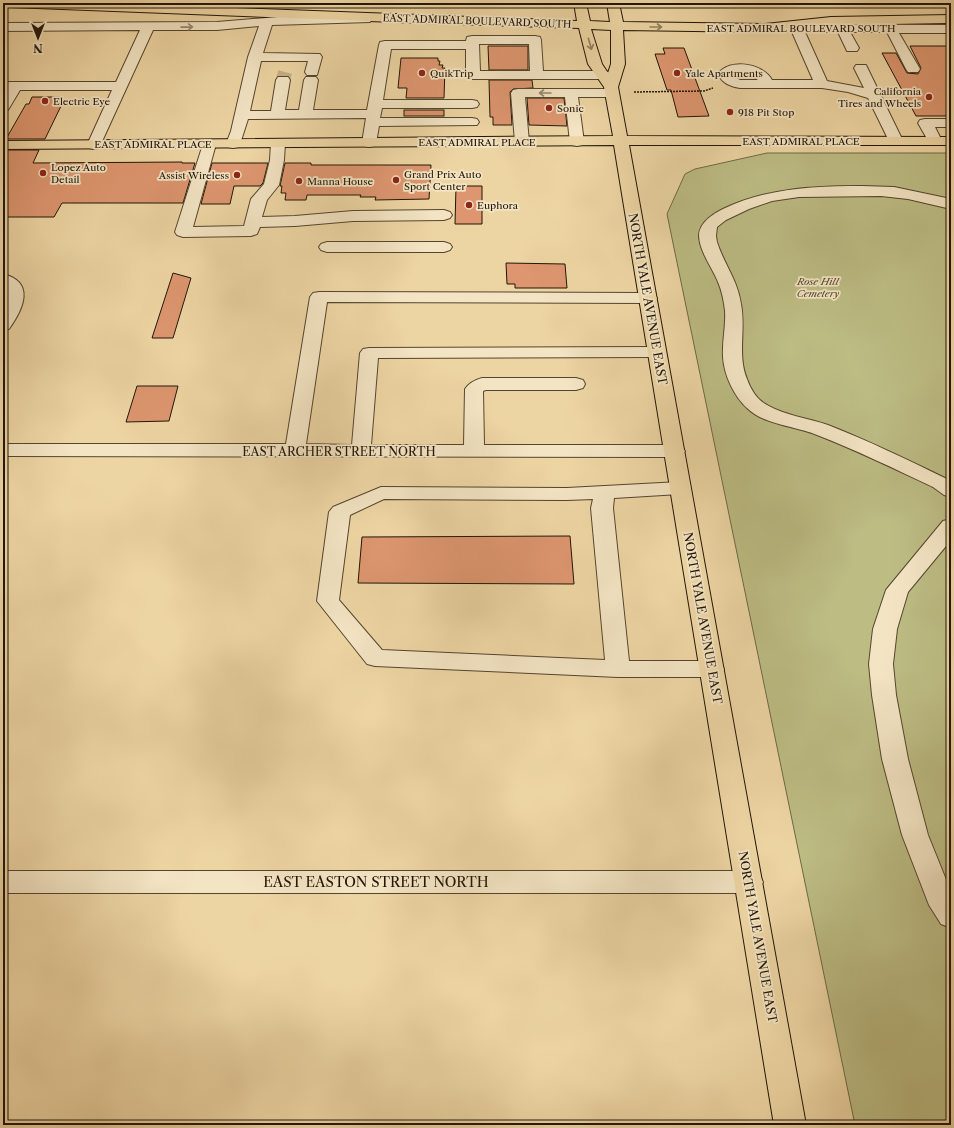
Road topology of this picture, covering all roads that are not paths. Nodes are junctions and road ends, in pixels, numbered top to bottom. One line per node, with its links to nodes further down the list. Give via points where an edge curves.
1 (10, 3): 4 (main road)
2 (582, 14): 3 (main road, EAST ADMIRAL BOULEVARD SOUTH); 6 (main road, EAST ADMIRAL BOULEVARD SOUTH); 21 (main road, one-way to 21, via 595,64)
3 (615, 15): 10 (main road, EAST ADMIRAL BOULEVARD SOUTH, one-way to 10); 28 (main road, via 618,64)
4 (394, 18): 6 (main road, EAST ADMIRAL BOULEVARD SOUTH); 7 (street, EAST ADMIRAL BOULEVARD SOUTH)
5 (951, 19): 10 (main road, via 831,21)
6 (481, 21): 15 (street)
7 (267, 22): 9 (street, EAST ADMIRAL BOULEVARD SOUTH, one-way to 7); 17 (street)
8 (3, 27): 9 (street, EAST ADMIRAL BOULEVARD SOUTH)
9 (148, 28): 27 (street)
10 (764, 28): 11 (street, EAST ADMIRAL BOULEVARD SOUTH)
11 (797, 28): 12 (street, EAST ADMIRAL BOULEVARD SOUTH); 25 (street)
12 (842, 28): 13 (street, EAST ADMIRAL BOULEVARD SOUTH); 16 (street)
13 (891, 29): 14 (street, EAST ADMIRAL BOULEVARD SOUTH); 20 (street)
14 (951, 29)
15 (472, 42): 22 (street); 23 (street, via 535,40); 33 (street, via 385,45)
16 (852, 48)
17 (255, 57): 18 (street); 34 (street)
18 (282, 57): 35 (street); 36 (street, via 302,57 305,76)
19 (861, 68): 30 (street)
20 (913, 69)
21 (603, 74): 23 (street); 28 (main road)
22 (473, 75): 23 (street); 31 (street)
23 (537, 75)
24 (767, 84): 25 (street)
25 (822, 84): 30 (street)
26 (9, 86): 27 (street); 32 (street)
27 (121, 86): 51 (street)
28 (611, 90): 29 (street); 39 (main road, NORTH YALE AVENUE EAST)
29 (572, 93): 44 (street, one-way to 44, via 518,93); 45 (street)
30 (874, 95): 40 (street)
31 (472, 104): 33 (street); 37 (street)
32 (3, 107)
33 (374, 114): 36 (street); 37 (street); 46 (street)
34 (242, 115): 35 (street); 48 (street)
35 (271, 115): 36 (street)
36 (299, 115)
37 (472, 122): 43 (street)
38 (951, 123): 41 (street, via 925,123)
39 (621, 141): 40 (main road, EAST ADMIRAL PLACE); 45 (main road, EAST ADMIRAL PLACE); 60 (main road, NORTH YALE AVENUE EAST)
40 (896, 141): 41 (main road, EAST ADMIRAL PLACE)
41 (935, 141): 42 (main road, EAST ADMIRAL PLACE)
42 (951, 141)
43 (472, 142): 44 (main road, EAST ADMIRAL PLACE); 46 (main road, EAST ADMIRAL PLACE)
44 (522, 142): 45 (main road, EAST ADMIRAL PLACE)
45 (577, 142)
46 (369, 143): 49 (main road, EAST ADMIRAL PLACE)
47 (209, 144): 48 (main road, EAST ADMIRAL PLACE); 51 (main road, EAST ADMIRAL PLACE); 56 (street, via 183,232 251,231)
48 (233, 144): 49 (main road, EAST ADMIRAL PLACE)
49 (278, 144): 56 (street, via 271,185 259,199)
50 (3, 145): 51 (main road, EAST ADMIRAL PLACE)
51 (94, 145)
52 (394, 199): 55 (street)
53 (951, 204): 71 (street, via 871,190 781,194 760,199 721,216 712,223 707,240 728,284 733,304 731,352 736,374 743,390 754,404 768,413 854,442)
54 (444, 215): 55 (street)
55 (393, 216): 56 (street)
56 (254, 222)
57 (327, 247): 58 (street)
58 (444, 247)
59 (5, 279): 61 (street, via 15,286 17,294)
60 (648, 298): 62 (main road, NORTH YALE AVENUE EAST); 65 (street, via 320,297)
61 (3, 325)
62 (657, 352): 66 (street, via 369,353); 68 (main road, NORTH YALE AVENUE EAST)
63 (576, 384): 67 (street, via 478,386 474,389)
64 (3, 450): 65 (street, EAST ARCHER STREET NORTH)
65 (295, 451): 66 (street, EAST ARCHER STREET NORTH)
66 (361, 451): 67 (street, EAST ARCHER STREET NORTH)
67 (474, 451): 68 (street, EAST ARCHER STREET NORTH)
68 (675, 451): 69 (main road, NORTH YALE AVENUE EAST)
69 (680, 488): 70 (street); 74 (main road, NORTH YALE AVENUE EAST)
70 (604, 491): 73 (street, via 602,508); 73 (street, via 567,494 381,493 340,512 328,601 375,658)
71 (951, 491)
72 (947, 535): 77 (street, via 897,590 885,629 881,664 895,759 916,835 939,897)
73 (618, 669): 74 (street)
74 (712, 669): 76 (main road, NORTH YALE AVENUE EAST)
75 (3, 882): 76 (street, EAST EASTON STREET NORTH)
76 (749, 882): 78 (main road, NORTH YALE AVENUE EAST)
77 (951, 916)
78 (790, 1125)

